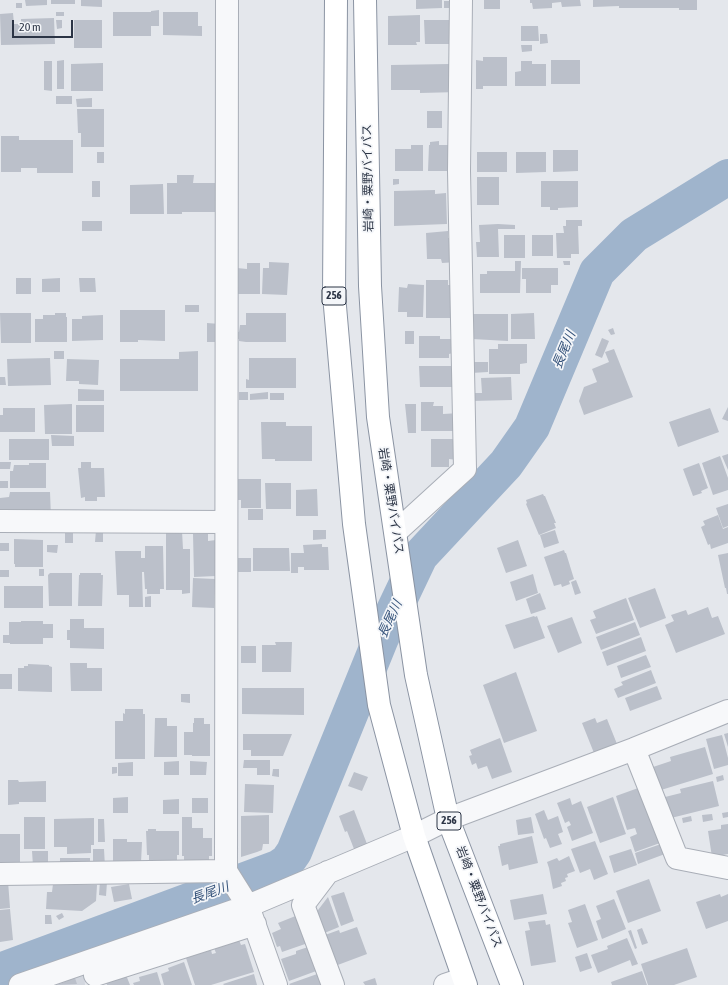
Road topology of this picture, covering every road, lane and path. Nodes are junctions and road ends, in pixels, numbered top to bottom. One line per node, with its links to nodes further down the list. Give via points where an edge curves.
1 (227, 0): 6 (street)
2 (336, 0): 11 (highway, 256, via 334,295 354,524 379,705)
3 (365, 0): 7 (highway, 岩崎・粟野バイパス / 256, via 370,286 378,417)
4 (461, 0): 7 (street, via 460,171 464,469)
5 (0, 521): 6 (street)
6 (226, 522): 13 (street)
7 (396, 532): 10 (highway, 岩崎・粟野バイパス / 256, via 416,675)
8 (728, 711): 9 (street)
9 (634, 749): 10 (street); 12 (street, via 677,858)
10 (448, 819): 11 (street); 22 (highway, 岩崎・粟野バイパス / 256)
11 (414, 836): 14 (street); 18 (highway, 256)
12 (728, 868)
13 (226, 871): 15 (street); 16 (street)
14 (328, 872): 16 (street); 21 (street, via 303,905)
15 (0, 874)
16 (251, 915): 17 (street); 20 (street)
17 (95, 973): 19 (street)
18 (458, 983)
19 (20, 985)
20 (276, 985)
21 (333, 985)
22 (512, 985)

